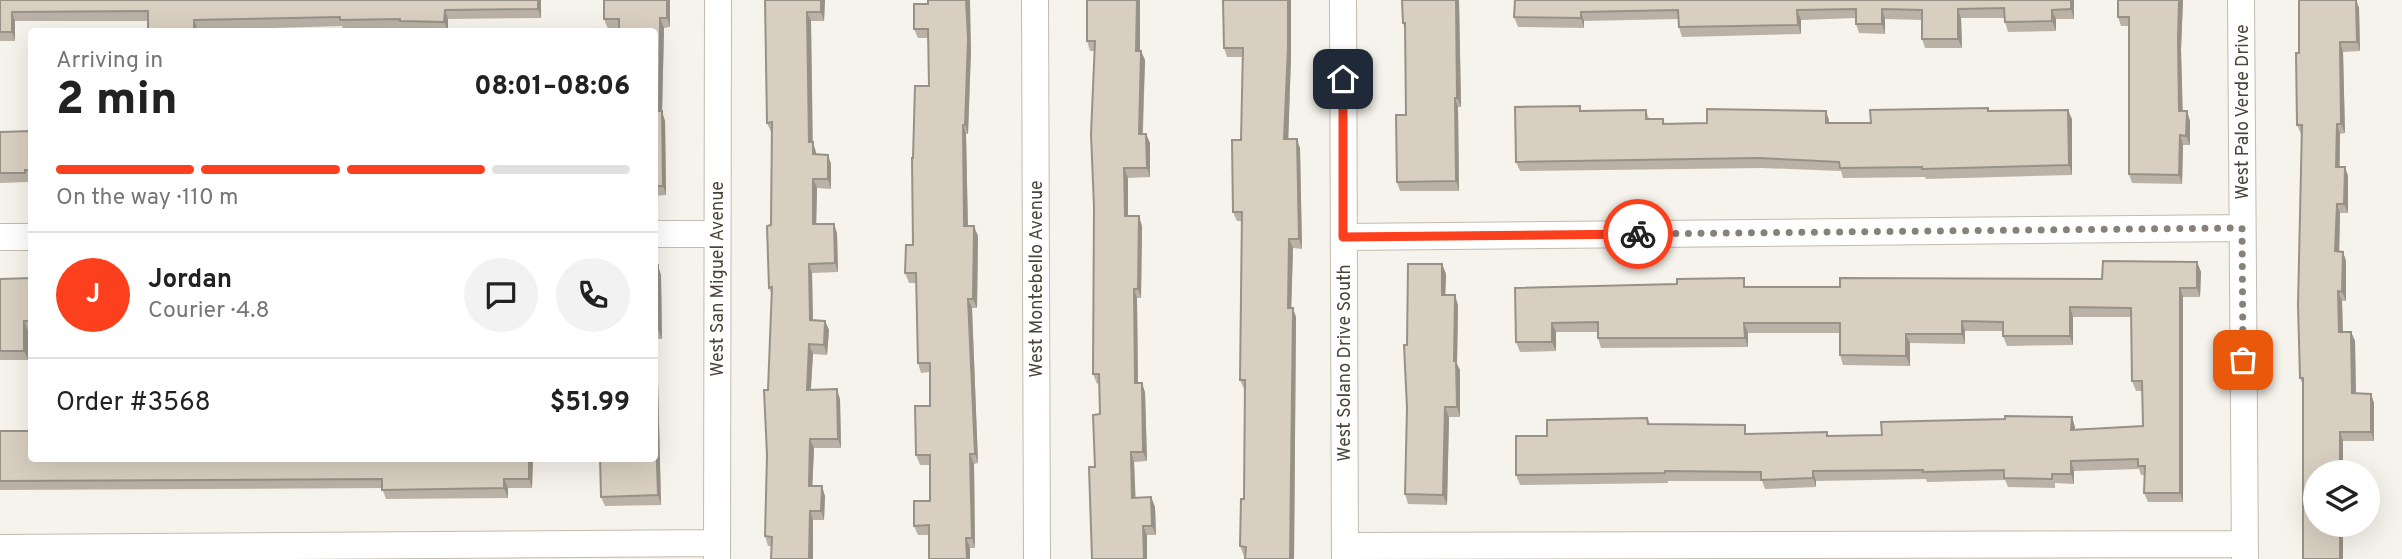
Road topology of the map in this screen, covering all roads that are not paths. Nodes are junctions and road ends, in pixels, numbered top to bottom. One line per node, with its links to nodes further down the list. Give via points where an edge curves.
1 (718, 0): 7 (street, West San Miguel Avenue)
2 (1035, 0): 15 (street, West Montebello Avenue)
3 (1343, 0): 10 (street, West Solano Drive South)
4 (2241, 0): 5 (street, West Palo Verde Drive)
5 (2242, 228): 10 (street); 14 (street, West Palo Verde Drive)
6 (658, 234): 7 (street)
7 (717, 234): 12 (street, West San Miguel Avenue)
8 (0, 237): 9 (street)
9 (28, 237)
10 (1343, 237): 13 (street, West Solano Drive South)
11 (0, 548): 12 (street)
12 (717, 551)
13 (1345, 552): 14 (street)
14 (2245, 552)
15 (1037, 559)

